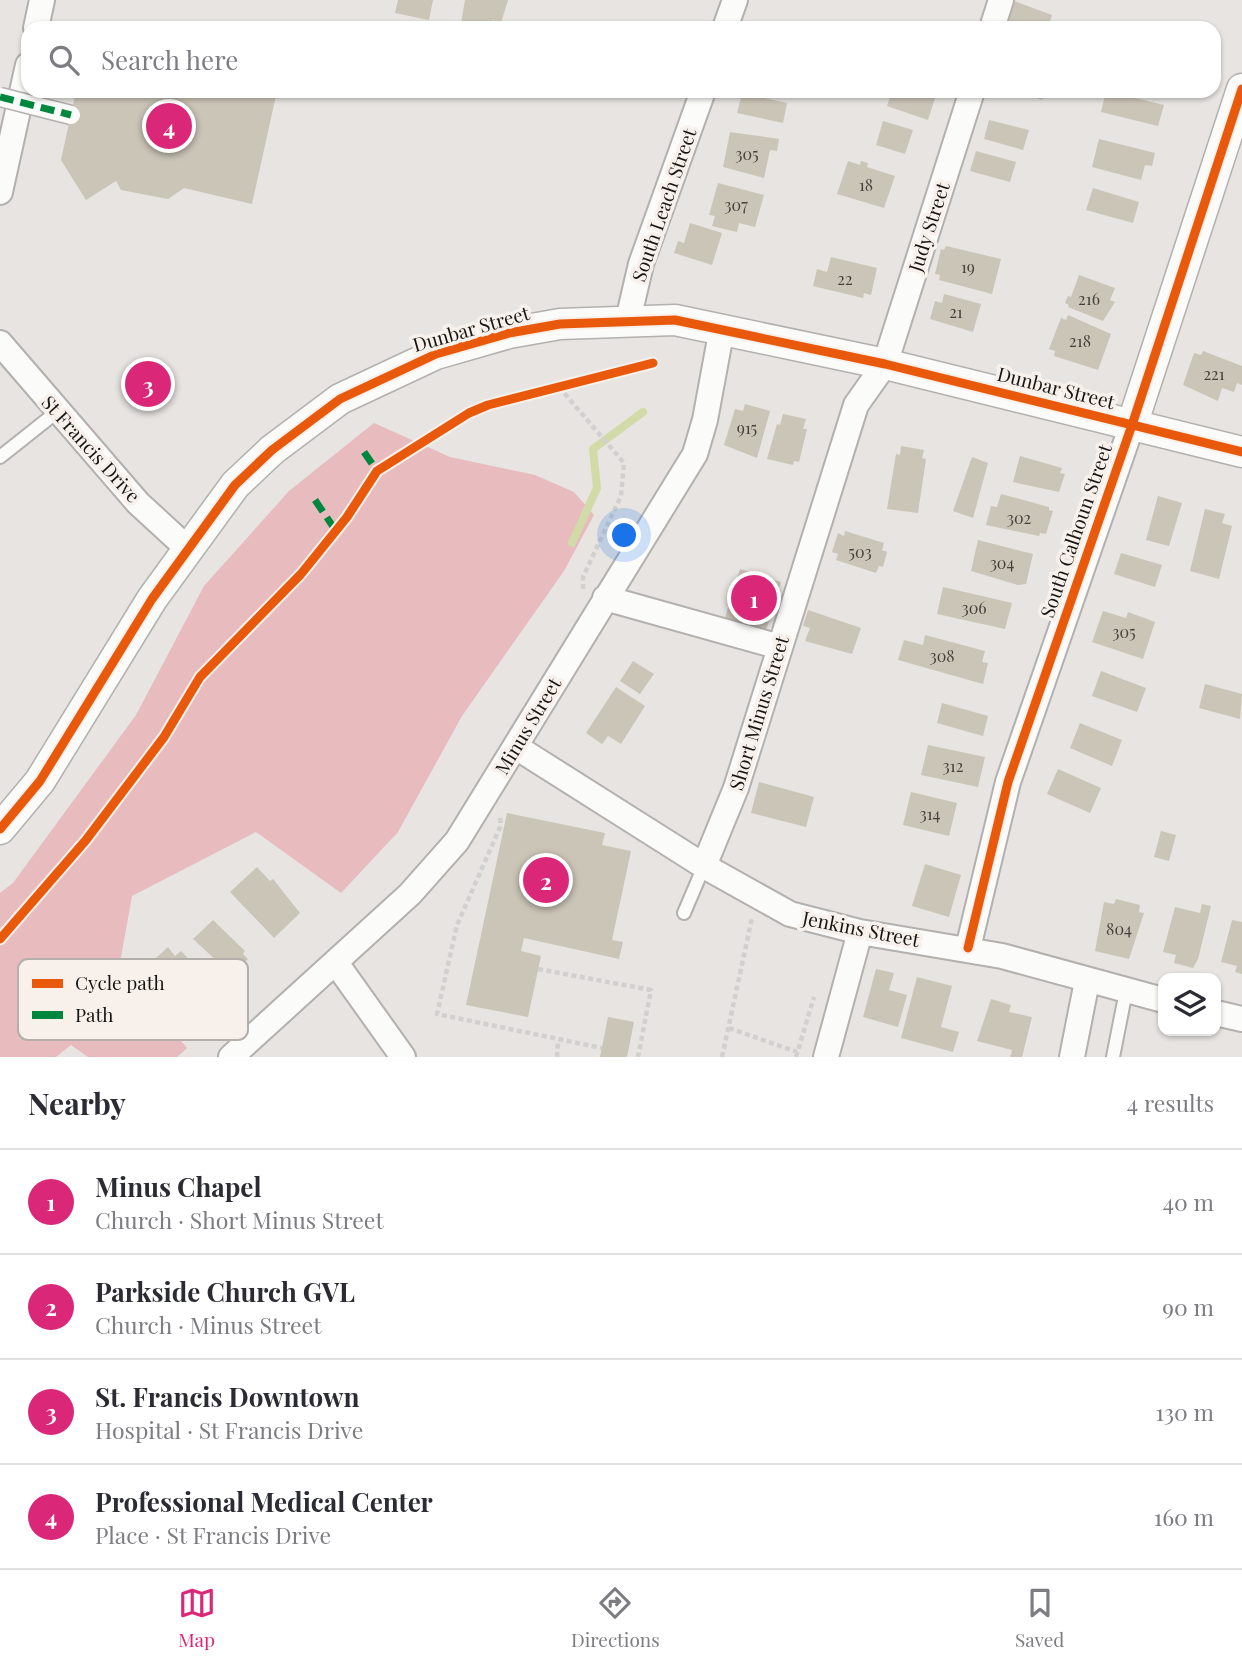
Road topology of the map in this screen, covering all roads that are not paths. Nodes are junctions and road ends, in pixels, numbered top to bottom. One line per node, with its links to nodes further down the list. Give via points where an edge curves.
1 (42, 0): 4 (street)
2 (1001, 0): 6 (street)
3 (729, 1): 5 (street)
4 (38, 21)
5 (726, 21)
6 (994, 21)
7 (1242, 89): 19 (street, South Calhoun Street)
8 (0, 97): 12 (street, bridge)
9 (21, 97): 13 (street)
10 (700, 98): 14 (street, South Leach Street, via 641,264)
11 (970, 98): 17 (street, Judy Street)
12 (71, 115)
13 (0, 192)
14 (628, 320): 15 (street, Dunbar Street, via 675,320); 22 (street, Dunbar Street, via 509,333 436,354 350,394 272,450 221,501)
15 (722, 328): 17 (street, Dunbar Street); 23 (street, Minus Street, via 695,454 653,527)
16 (0, 343): 18 (street, St Francis Drive)
17 (885, 364): 19 (street, Dunbar Street); 24 (street, Short Minus Street, via 856,405)
18 (58, 411): 21 (lane); 22 (street, St Francis Drive, via 138,503)
19 (1132, 425): 20 (street, Dunbar Street); 30 (street, South Calhoun Street, via 1008,782)
20 (1242, 452)
21 (0, 457)
22 (188, 549): 26 (street, Dunbar Street, via 40,781)
23 (594, 596): 24 (street); 25 (street, Minus Street)
24 (780, 647): 27 (street, Short Minus Street, via 736,788)
25 (516, 747): 27 (street, Jenkins Street); 31 (street, Minus Street, via 457,841 410,894)
26 (0, 829)
27 (704, 866): 28 (lane); 29 (street, Jenkins Street, via 790,914)
28 (684, 913)
29 (860, 932): 30 (street, Jenkins Street); 39 (street)
30 (968, 948): 32 (street, Jenkins Street)
31 (336, 963): 37 (street, Minus Street); 38 (street)
32 (1087, 981): 33 (street, Jenkins Street); 40 (street)
33 (1126, 991): 34 (street, Jenkins Street); 41 (lane)
34 (1158, 999)
35 (1221, 1014): 36 (street)
36 (1242, 1019)
37 (231, 1057)
38 (403, 1057)
39 (826, 1057)
40 (1072, 1057)
41 (1112, 1057)

